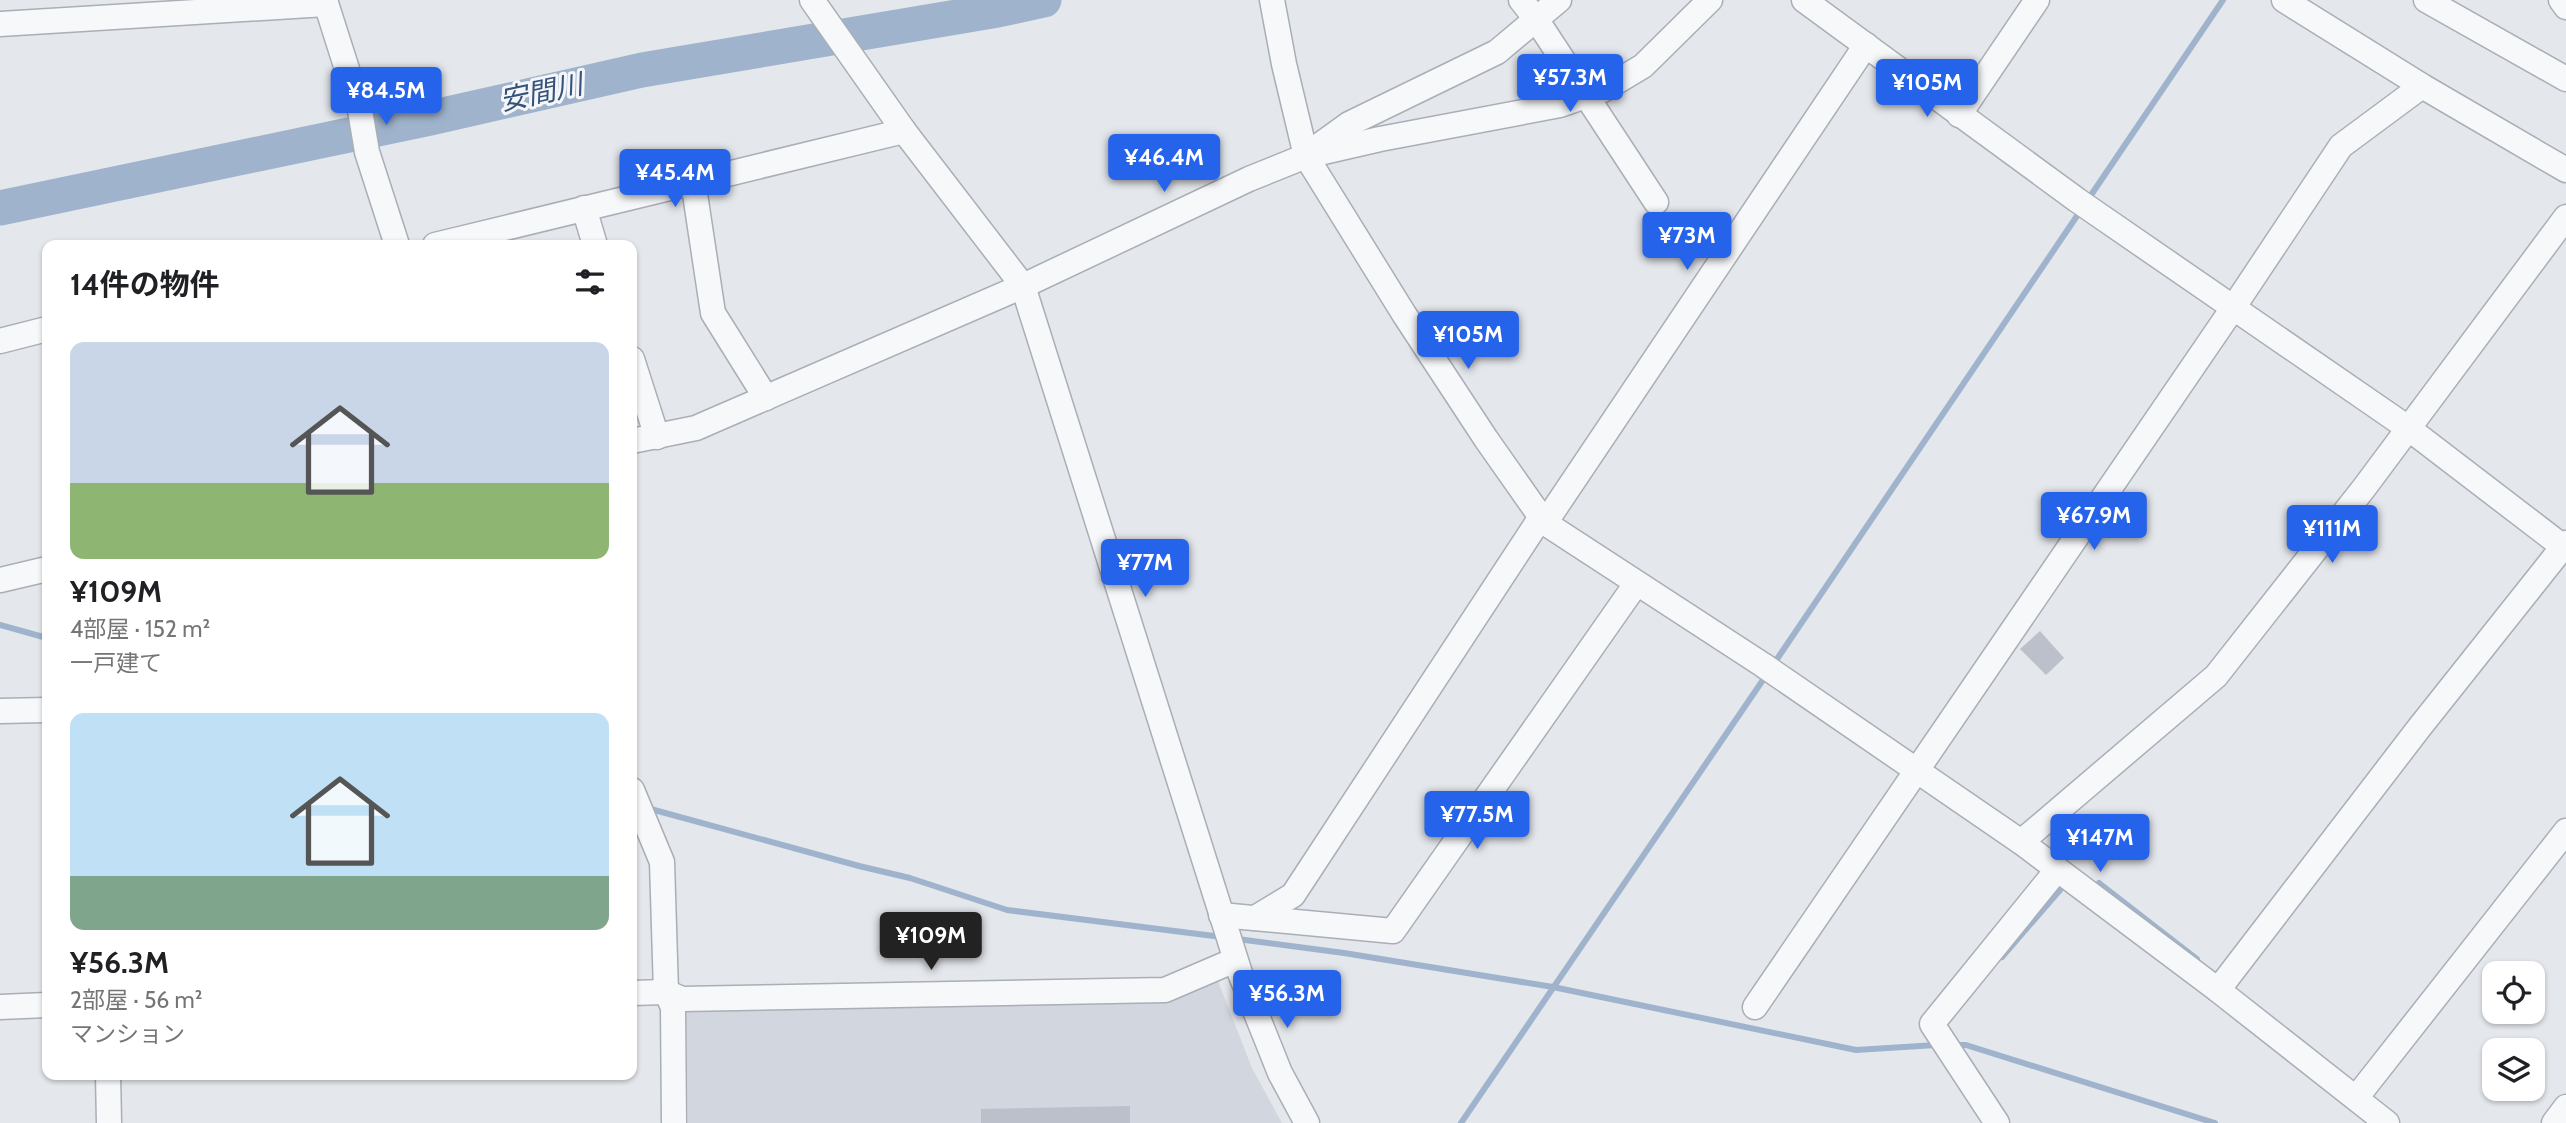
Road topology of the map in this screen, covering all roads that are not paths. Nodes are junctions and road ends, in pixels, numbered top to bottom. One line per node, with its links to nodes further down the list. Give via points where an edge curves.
1 (1272, 0): 20 (street)
2 (1559, 0): 12 (street)
3 (1710, 0): 17 (street, via 1643,66)
4 (1804, 0): 14 (street)
5 (2037, 0): 18 (street)
6 (2284, 0): 16 (street)
7 (2426, 0): 15 (street)
8 (2561, 0): 11 (street)
9 (326, 2): 13 (street); 26 (street)
10 (822, 4): 19 (street, via 849,54)
11 (2566, 7)
12 (1529, 10): 17 (street); 20 (street, via 1497,52 1349,124)
13 (0, 24)
14 (1866, 45): 18 (street); 38 (street)
15 (2566, 79)
16 (2422, 86): 21 (street); 30 (street, via 2341,146)
17 (1586, 96): 20 (street); 23 (street)
18 (1959, 115): 30 (street)
19 (904, 131): 22 (street); 29 (street)
20 (1306, 156): 29 (street); 38 (street, via 1411,325)
21 (2566, 170)
22 (693, 181): 24 (street); 34 (street, via 713,313)
23 (1656, 202)
24 (584, 208): 27 (street); 28 (street)
25 (2566, 217): 35 (street)
26 (395, 240)
27 (455, 240)
28 (594, 240)
29 (1023, 286): 34 (street); 51 (street)
30 (2233, 308): 35 (street); 45 (street)
31 (42, 330): 32 (street)
32 (0, 341)
33 (637, 375): 36 (street)
34 (766, 398): 36 (street, via 696,428)
35 (2408, 428): 39 (street); 48 (street, via 2216,676)
36 (657, 437): 37 (street)
37 (637, 440)
38 (1543, 520): 42 (street); 50 (street, via 1293,895)
39 (2565, 547): 53 (street, via 2419,727)
40 (42, 570): 41 (street)
41 (0, 580)
42 (1636, 584): 45 (street); 50 (street, via 1393,931)
43 (42, 710): 44 (street)
44 (0, 711)
45 (1917, 769): 48 (street); 58 (street)
46 (637, 802): 54 (street, via 662,862)
47 (2566, 831): 60 (street)
48 (2021, 842): 49 (street)
49 (2057, 870): 53 (street); 65 (street, via 1932,1024)
50 (1255, 918): 51 (street)
51 (1222, 920): 52 (street)
52 (1234, 956): 54 (street, via 1165,990 682,999); 64 (street, via 1280,1073)
53 (2218, 990): 60 (street)
54 (666, 992): 55 (street); 63 (street, via 673,1007)
55 (637, 993)
56 (42, 1005): 57 (street)
57 (0, 1007)
58 (1755, 1007)
59 (108, 1080): 62 (street)
60 (2356, 1098): 66 (street)
61 (2566, 1107): 67 (street)
62 (109, 1123)
63 (674, 1123)
64 (1307, 1123)
65 (1997, 1123)
66 (2387, 1123)
67 (2554, 1123)

